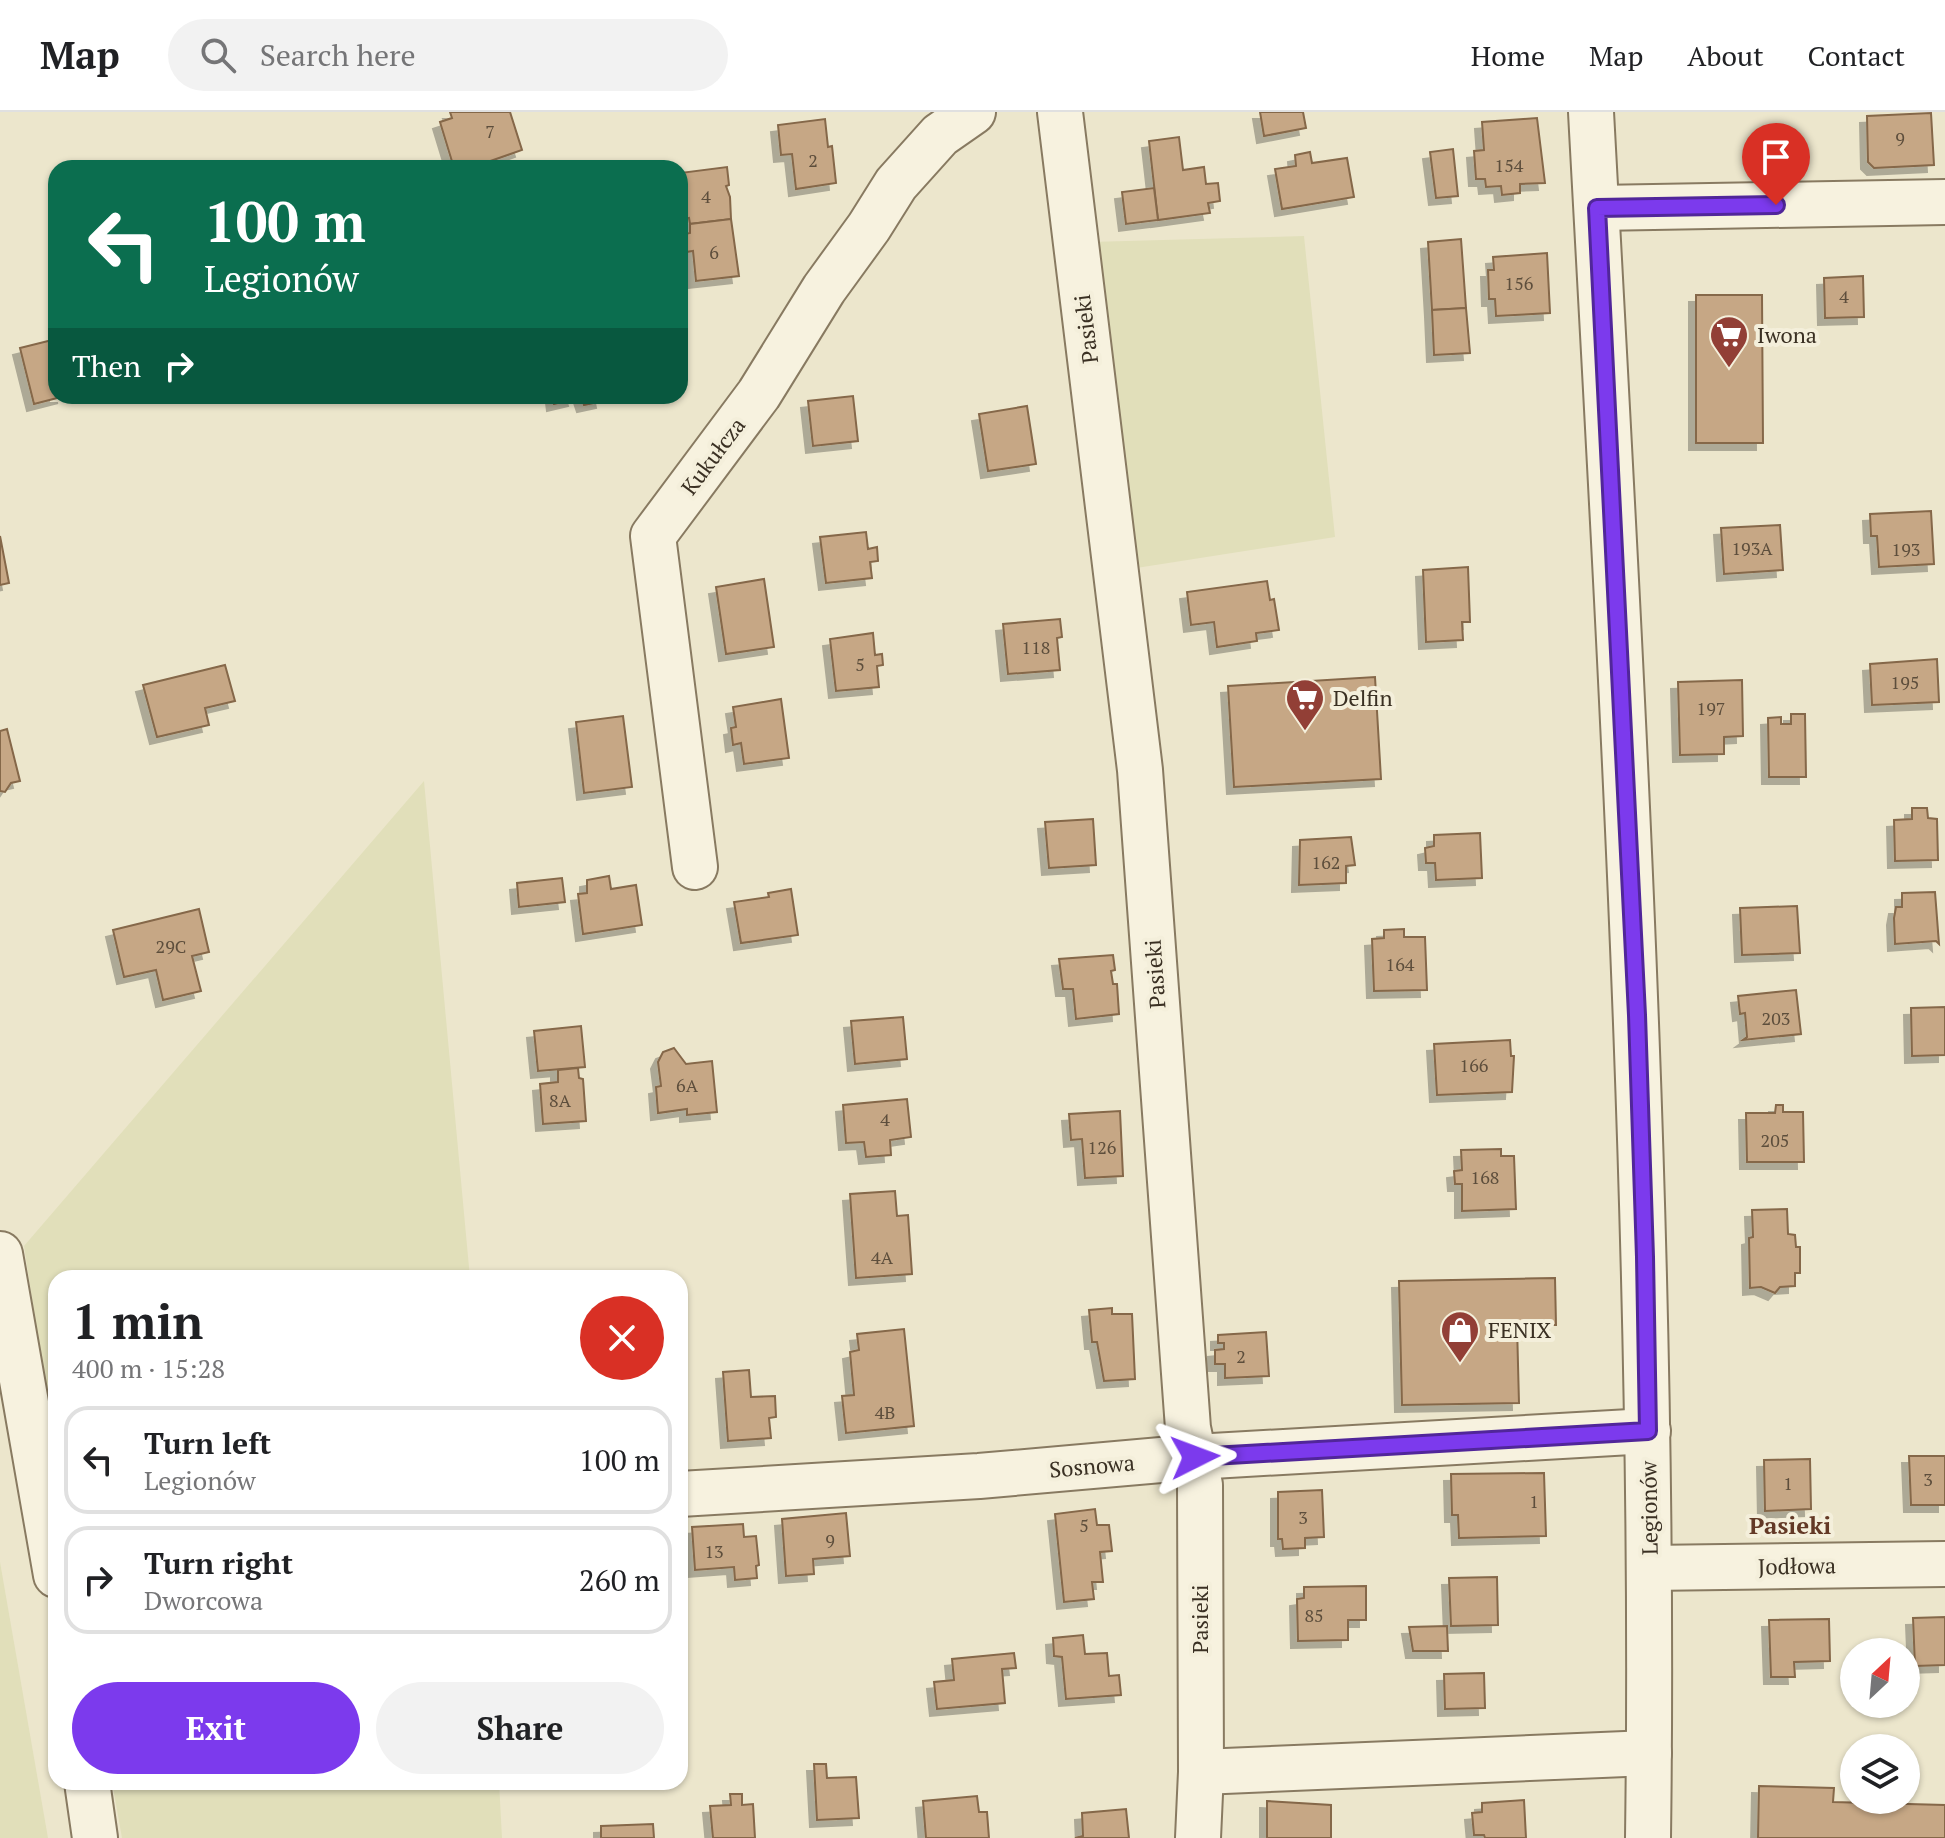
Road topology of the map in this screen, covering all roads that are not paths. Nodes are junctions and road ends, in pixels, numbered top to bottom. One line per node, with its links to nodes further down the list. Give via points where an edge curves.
1 (973, 112): 6 (street, Kukułcza, via 940,135 896,184 759,394 653,536)
2 (1060, 112): 9 (street, Pasieki, via 1140,770 1188,1428)
3 (1591, 112): 5 (street, Legionów)
4 (1945, 202): 5 (street)
5 (1597, 208): 8 (street, Legionów, via 1637,1015)
6 (695, 867)
7 (0, 1254): 11 (street)
8 (1648, 1431): 9 (street, Sosnowa); 13 (street, Legionów)
9 (1195, 1457): 10 (street, Sosnowa); 15 (street, Pasieki, via 1200,1485)
10 (688, 1494)
11 (48, 1522)
12 (1945, 1564): 13 (street, Jodłowa)
13 (1649, 1568): 14 (street, Legionów)
14 (1649, 1753): 15 (street); 19 (street, Legionów)
15 (1201, 1772): 18 (street, Pasieki)
16 (88, 1790): 17 (street)
17 (95, 1838)
18 (1198, 1838)
19 (1648, 1838)

